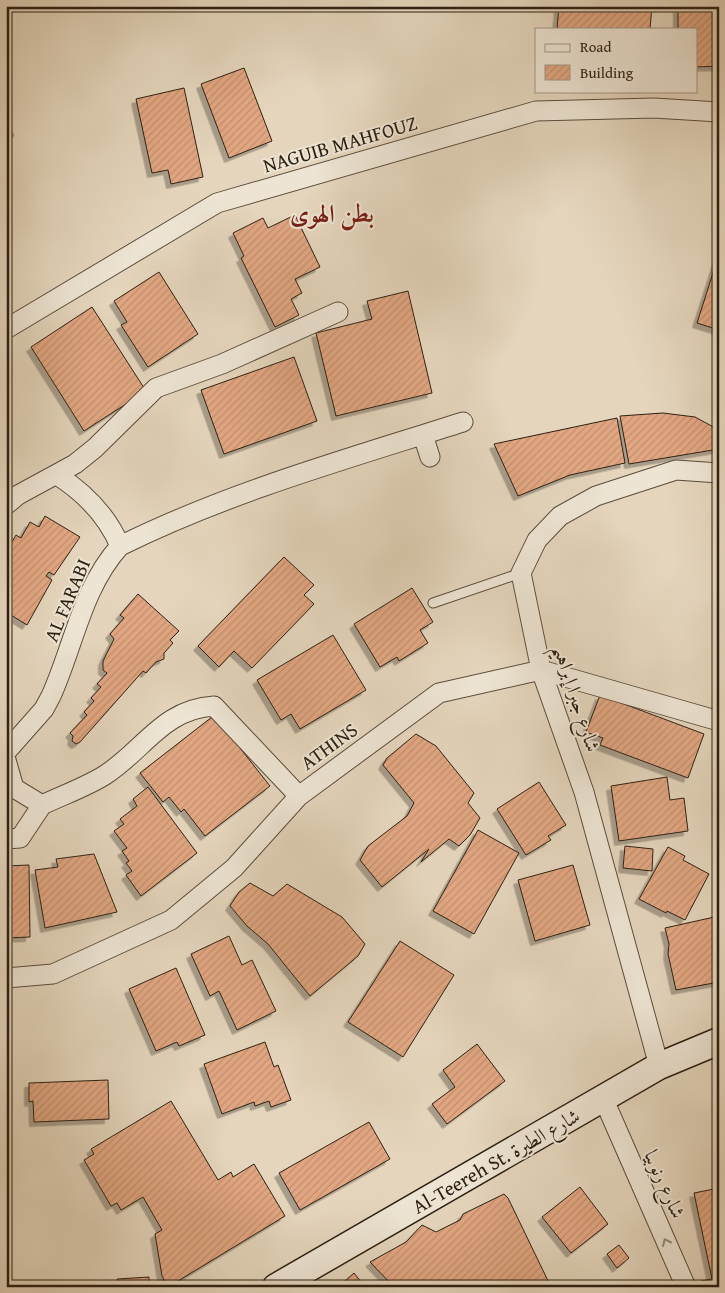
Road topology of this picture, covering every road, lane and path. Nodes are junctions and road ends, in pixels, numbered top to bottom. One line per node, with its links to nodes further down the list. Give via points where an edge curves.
1 (719, 112): 3 (street, NAGUIB MAHFOUZ, via 654,108 536,111 217,203)
2 (338, 312): 8 (street, via 222,364 156,388 95,448)
3 (6, 329)
4 (463, 422): 5 (street)
5 (423, 435): 6 (street); 10 (street, via 249,491)
6 (430, 457)
7 (719, 472): 11 (street, via 676,470 596,496 560,516 537,540)
8 (57, 475): 9 (street, via 18,495); 10 (street, via 99,510)
9 (6, 505)
10 (120, 546): 15 (street, AL FARABI, via 104,563 94,582 52,696)
11 (521, 573): 12 (lane); 13 (street, شارع جبرا إبراهيم)
12 (433, 603)
13 (541, 670): 14 (street, ATHINS); 17 (street, ATHINS, via 439,693); 22 (street, شارع جبرا إبراهيم, via 584,792)
14 (719, 721)
15 (6, 752)
16 (6, 760): 18 (street, via 14,788)
17 (299, 796): 18 (street, via 214,706 196,707 177,714 105,775); 20 (street, ATHINS, via 234,868 171,920 53,974)
18 (42, 805): 19 (street, via 20,838)
19 (6, 839)
20 (6, 978)
21 (719, 1041): 22 (main road, Al-Teereh St. شارع الطيرة)
22 (659, 1066): 23 (main road, Al-Teereh St. شارع الطيرة)
23 (604, 1100): 24 (main road, Al-Teereh St. شارع الطيرة); 25 (street, شارع رنوبيا, one-way to 23)
24 (276, 1287)
25 (686, 1287)

